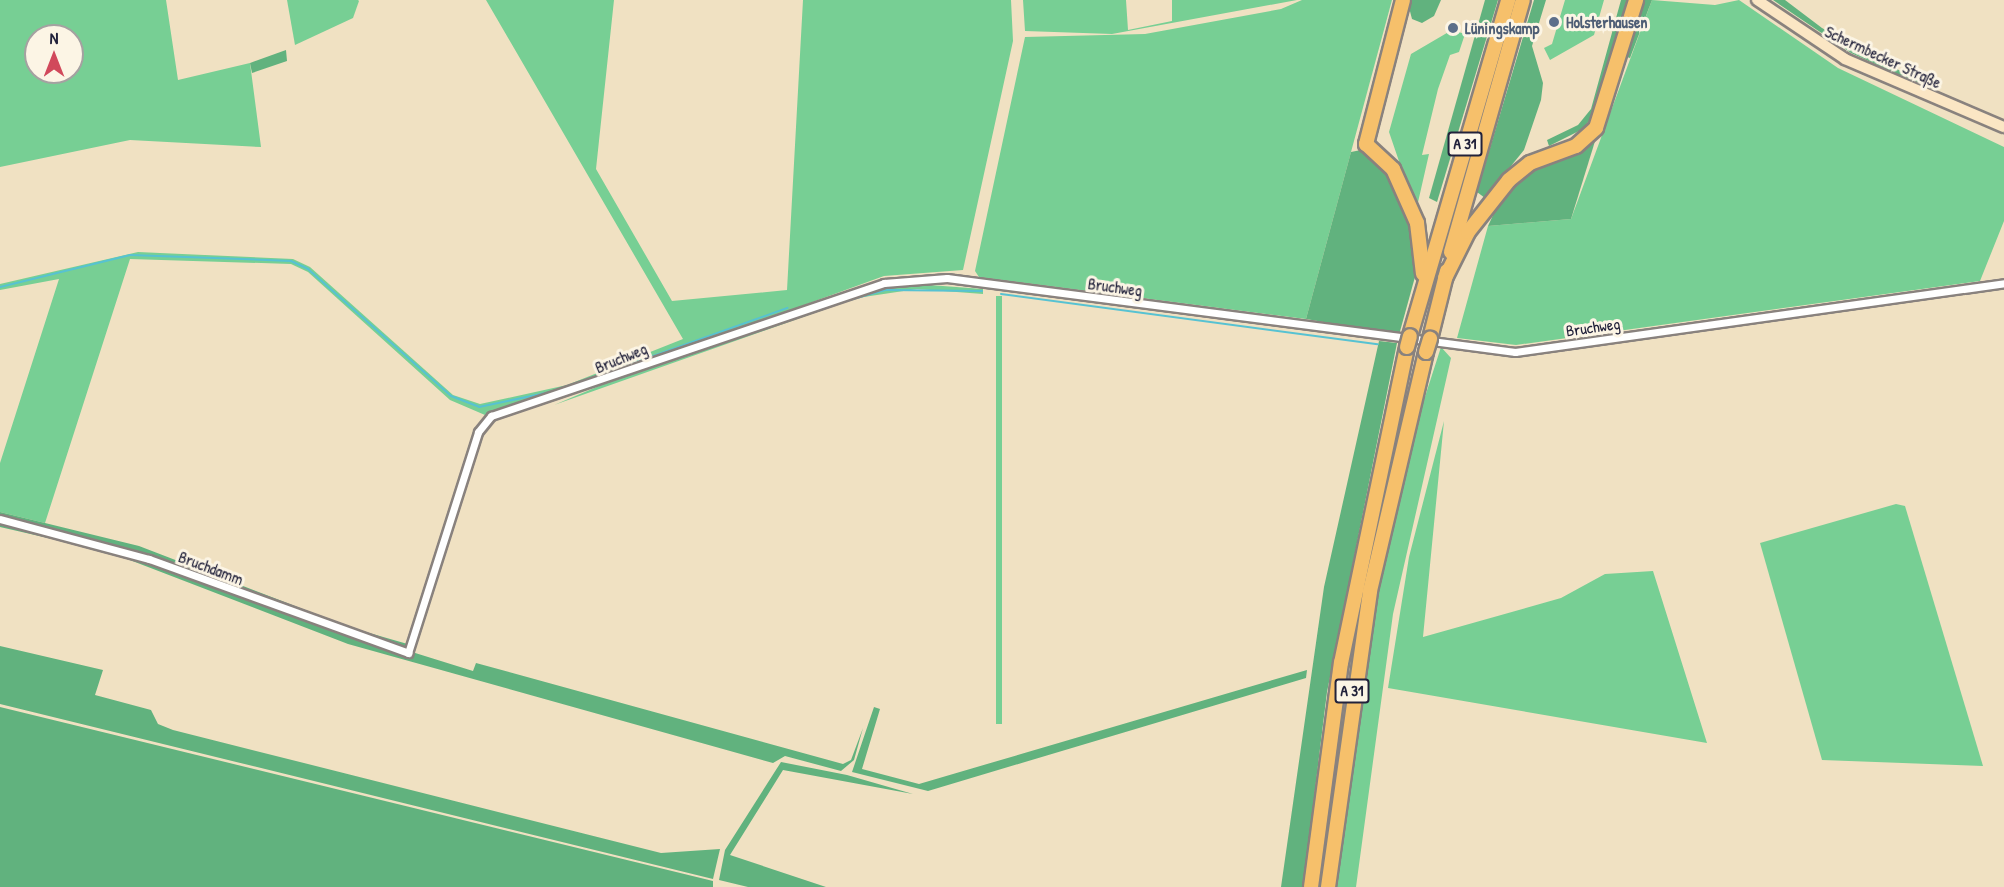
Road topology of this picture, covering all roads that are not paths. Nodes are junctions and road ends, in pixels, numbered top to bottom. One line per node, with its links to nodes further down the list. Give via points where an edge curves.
1 (1403, 0): 9 (highway, via 1366,144 1393,169 1422,235)
2 (1508, 0): 9 (highway, A 31)
3 (1523, 0): 7 (highway, A 31)
4 (1636, 0): 7 (highway, via 1596,128 1576,146 1530,163 1509,180 1468,232)
5 (1757, 0): 6 (main road, Schermbecker Straße, via 1856,65)
6 (2004, 127)
7 (1445, 278): 13 (highway, A 31, via 1370,591)
8 (2004, 283): 11 (street, Bruchweg, via 1515,352 947,278 885,283 491,416 478,432)
9 (1424, 287): 12 (highway, A 31, via 1408,342 1341,663)
10 (0, 519): 11 (street, Bruchdamm, via 149,559)
11 (408, 652)
12 (1311, 887)
13 (1328, 887)

